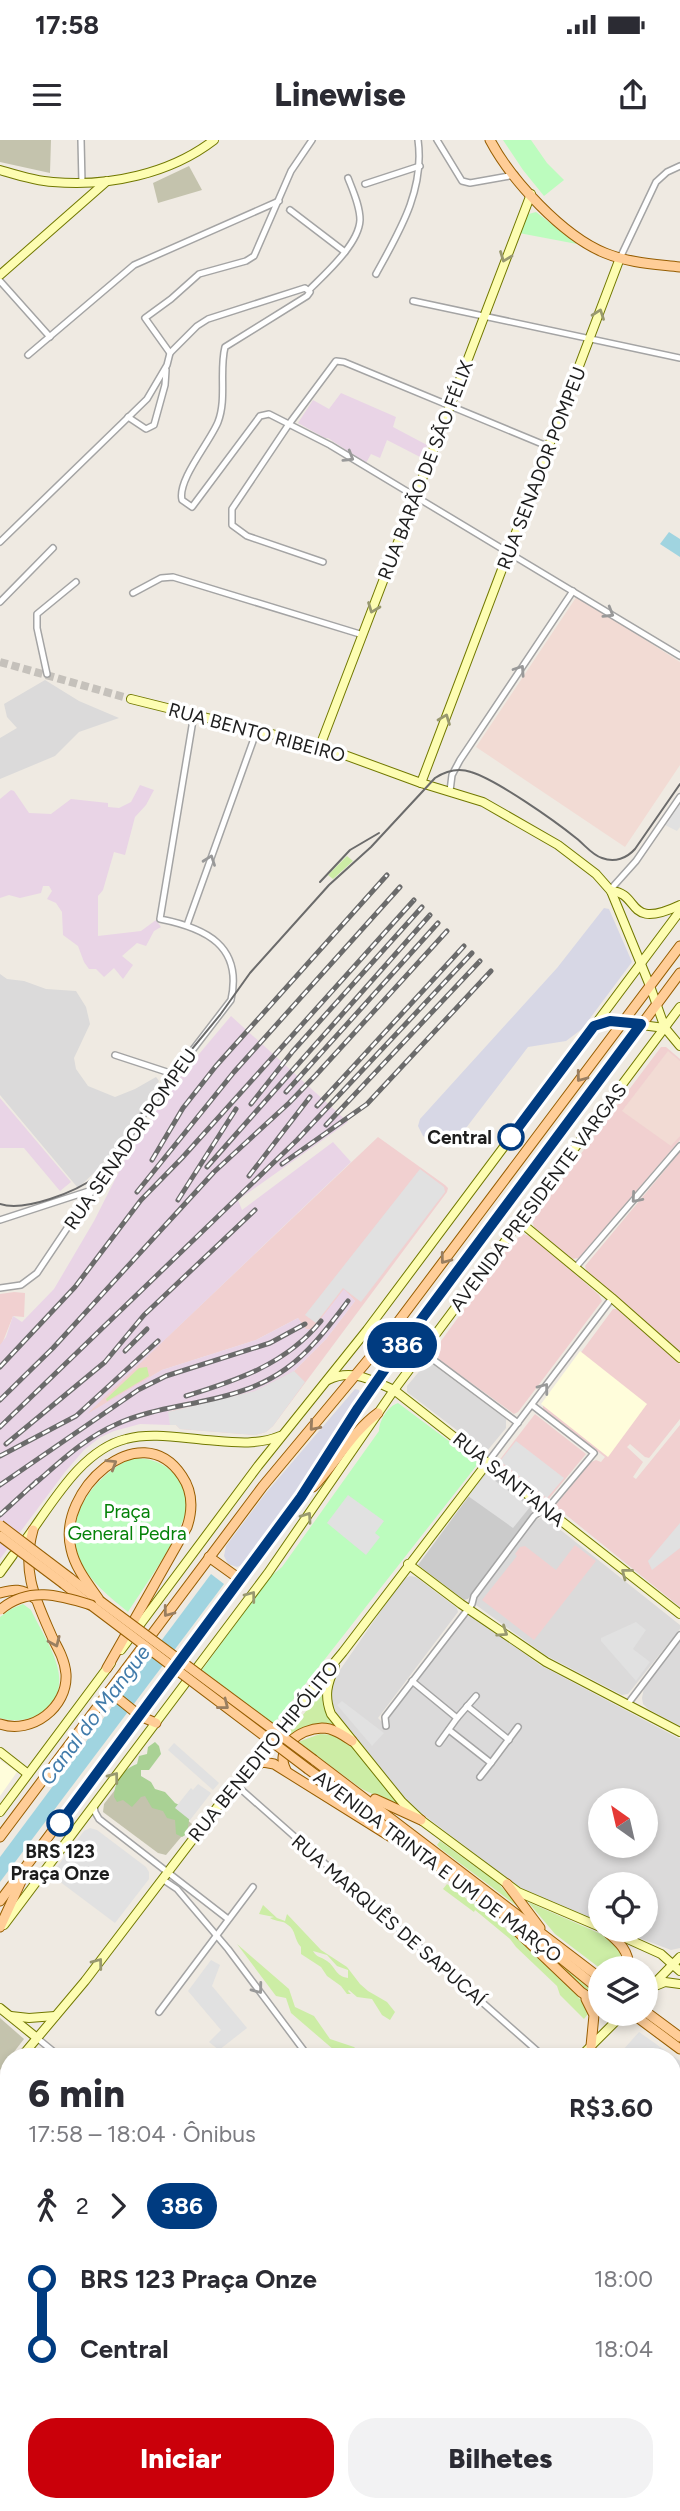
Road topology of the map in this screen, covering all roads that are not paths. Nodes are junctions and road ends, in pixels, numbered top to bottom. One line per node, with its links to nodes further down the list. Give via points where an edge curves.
1 (81, 140): 13 (street)
2 (214, 140): 12 (street, via 158,170)
3 (312, 140): 16 (street, via 296,162)
4 (418, 140): 7 (street)
5 (437, 140): 10 (street, via 466,183)
6 (491, 140): 10 (main road)
7 (420, 166): 14 (street); 21 (street, via 409,210)
8 (680, 166): 19 (street, RUA SENADOR POMPEU, via 656,183)
9 (0, 170): 13 (street, via 53,183)
10 (515, 175): 15 (main road)
11 (348, 178): 18 (street, via 360,224)
12 (107, 181): 13 (street); 22 (street)
13 (82, 183)
14 (365, 184)
15 (531, 194): 19 (main road, via 575,235); 25 (street, RUA BARÃO DE SÃO FÉLIX, one-way to 25)
16 (279, 201): 26 (street, via 145,258); 28 (street, via 254,256 199,274 147,316 146,322)
17 (290, 210): 18 (street)
18 (345, 252): 23 (street)
19 (620, 258): 20 (main road); 27 (street, RUA SENADOR POMPEU, one-way to 19)
20 (680, 267)
21 (376, 274)
22 (0, 278): 26 (street)
23 (309, 290): 28 (street, via 303,288 208,319); 34 (street, via 307,296 225,347 220,416 186,481 182,500 192,508 260,416)
24 (413, 301): 25 (street)
25 (483, 315): 27 (street); 32 (street, RUA BARÃO DE SÃO FÉLIX)
26 (50, 337): 29 (street)
27 (591, 339): 30 (street); 35 (street, RUA SENADOR POMPEU)
28 (170, 354): 31 (street)
29 (28, 355)
30 (680, 358)
31 (167, 365): 33 (street, via 151,393); 33 (street, via 154,425 146,429)
32 (449, 406): 34 (street, via 339,361 332,364); 35 (street); 36 (street, RUA BARÃO DE SÃO FÉLIX)
33 (128, 418): 37 (street)
34 (289, 424): 36 (street, one-way to 36); 40 (street, via 232,509 232,525 247,536)
35 (547, 446): 39 (street, RUA SENADOR POMPEU)
36 (415, 498): 39 (street); 45 (street, RUA BARÃO DE SÃO FÉLIX, one-way to 45)
37 (0, 541)
38 (53, 548): 44 (street)
39 (509, 552): 42 (street); 52 (street, RUA SENADOR POMPEU, one-way to 39)
40 (323, 562)
41 (76, 582): 47 (street, via 37,614)
42 (573, 591): 46 (street, one-way to 46); 53 (street, one-way to 42, via 460,760)
43 (133, 593): 45 (street, via 161,578 173,577)
44 (0, 602)
45 (363, 635): 51 (street, RUA BARÃO DE SÃO FÉLIX)
46 (680, 656)
47 (47, 674)
48 (131, 699): 49 (street, RUA BENTO RIBEIRO)
49 (194, 714): 50 (street, RUA BENTO RIBEIRO); 58 (street, via 160,919)
50 (258, 729): 51 (street, RUA BENTO RIBEIRO); 58 (street, one-way to 50)
51 (320, 746): 52 (street, RUA BENTO RIBEIRO)
52 (421, 783): 53 (street, RUA BENTO RIBEIRO)
53 (450, 791): 55 (street, RUA BENTO RIBEIRO, via 491,806 558,845)
54 (680, 797): 55 (street)
55 (610, 890): 56 (street, via 649,915); 60 (street)
56 (680, 905)
57 (680, 911): 60 (street)
58 (187, 925): 71 (street, RUA SENADOR POMPEU, via 210,937 230,959 233,981 230,1002)
59 (680, 946): 62 (main road, AVENIDA PRESIDENTE VARGAS)
60 (641, 964): 62 (street); 67 (street)
61 (680, 973): 63 (main road, AVENIDA PRESIDENTE VARGAS)
62 (650, 986): 63 (street); 65 (main road, AVENIDA PRESIDENTE VARGAS)
63 (656, 1004): 66 (main road, AVENIDA PRESIDENTE VARGAS); 68 (street)
64 (680, 1007): 68 (street, AVENIDA PRESIDENTE VARGAS)
65 (622, 1022): 66 (street); 67 (street); 79 (main road, AVENIDA PRESIDENTE VARGAS, one-way to 79)
66 (641, 1024): 68 (street); 77 (main road, AVENIDA PRESIDENTE VARGAS)
67 (594, 1026): 84 (street)
68 (664, 1028): 69 (street); 75 (street, AVENIDA PRESIDENTE VARGAS)
69 (680, 1046)
70 (115, 1055): 71 (street)
71 (173, 1074): 73 (street, RUA SENADOR POMPEU)
72 (680, 1146): 76 (street, one-way to 76)
73 (92, 1190): 74 (street); 78 (street, RUA SENADOR POMPEU, via 33,1279)
74 (1, 1219)
75 (520, 1222): 76 (street); 81 (street, AVENIDA PRESIDENTE VARGAS)
76 (575, 1268): 80 (street)
77 (452, 1278): 79 (main road); 85 (main road, AVENIDA PRESIDENTE VARGAS)
78 (0, 1288)
79 (419, 1295): 83 (main road, AVENIDA PRESIDENTE VARGAS)
80 (612, 1298): 82 (street); 87 (street, one-way to 80)
81 (423, 1352): 86 (street, AVENIDA PRESIDENTE VARGAS); 89 (street)
82 (680, 1358)
83 (358, 1374): 84 (street); 85 (street, RUA SANT'ANA); 98 (main road, AVENIDA PRESIDENTE VARGAS, one-way to 98)
84 (326, 1381): 90 (street)
85 (376, 1382): 86 (street, RUA SANT'ANA); 92 (main road, AVENIDA PRESIDENTE VARGAS)
86 (394, 1390): 88 (street, AVENIDA PRESIDENTE VARGAS); 91 (street, RUA SANT'ANA)
87 (532, 1405): 89 (street); 93 (street, via 594,1453)
88 (378, 1413): 92 (main road); 119 (street, AVENIDA PRESIDENTE VARGAS, one-way to 88, via 268,1573)
89 (518, 1423): 91 (street)
90 (283, 1435): 95 (street, via 245,1443 144,1436 108,1446 63,1490); 111 (street)
91 (488, 1462): 93 (street, RUA SANT'ANA); 99 (street, RUA BENEDITO HIPÓLITO)
92 (301, 1497): 101 (main road, AVENIDA PRESIDENTE VARGAS)
93 (544, 1508): 107 (street); 108 (street, RUA SANT'ANA, one-way to 93)
94 (0, 1525): 102 (main road, bridge)
95 (29, 1535): 104 (main road, via 28,1571)
96 (0, 1536): 102 (main road, bridge)
97 (13, 1555): 100 (street)
98 (209, 1557): 101 (main road); 113 (main road, AVENIDA PRESIDENTE VARGAS, one-way to 113)
99 (408, 1564): 107 (street); 110 (street, RUA BENEDITO HIPÓLITO)
100 (0, 1573)
101 (241, 1580): 117 (main road, AVENIDA PRESIDENTE VARGAS)
102 (67, 1581): 105 (main road, bridge)
103 (0, 1593): 104 (main road, via 13,1589 28,1593)
104 (37, 1602): 120 (main road, one-way to 120, via 65,1664 65,1691 41,1720 22,1726)
105 (95, 1603): 106 (main road, bridge, via 36,1594 12,1600); 111 (main road, one-way to 111, via 71,1551 72,1516 84,1490 116,1460 129,1454 159,1455 188,1486 191,1515); 130 (main road, bridge)
106 (0, 1609)
107 (468, 1609): 112 (street); 115 (street, one-way to 115, via 546,1662)
108 (680, 1614)
109 (680, 1634): 115 (street)
110 (343, 1652): 126 (street, AVENIDA TRINTA E UM DE MARÇO, via 328,1681 327,1703); 132 (street, RUA BENEDITO HIPÓLITO)
111 (107, 1668): 133 (street)
112 (412, 1681): 118 (street); 121 (street, via 385,1717)
113 (113, 1695): 117 (main road); 140 (main road, AVENIDA PRESIDENTE VARGAS)
114 (476, 1696): 116 (street)
115 (627, 1705): 124 (street)
116 (467, 1706): 118 (street); 125 (street)
117 (140, 1716): 119 (main road); 142 (main road, AVENIDA PRESIDENTE VARGAS)
118 (457, 1718): 123 (street)
119 (156, 1723): 137 (street, AVENIDA PRESIDENTE VARGAS, one-way to 119)
120 (0, 1724)
121 (386, 1726)
122 (518, 1727): 125 (street)
123 (449, 1730): 127 (street); 129 (street)
124 (680, 1732)
125 (509, 1740): 129 (street)
126 (352, 1741): 131 (main road, via 323,1728 302,1733 290,1741 283,1754); 139 (street, AVENIDA TRINTA E UM DE MARÇO)
127 (439, 1743)
128 (0, 1752): 133 (street)
129 (491, 1763): 134 (street)
130 (311, 1764): 136 (main road, AVENIDA TRINTA E UM DE MARÇO); 141 (main road, AVENIDA TRINTA E UM DE MARÇO)
131 (286, 1770): 132 (main road, via 262,1762); 141 (main road)
132 (244, 1772): 135 (street, RUA BENEDITO HIPÓLITO)
133 (28, 1774): 138 (street)
134 (480, 1777)
135 (235, 1784): 143 (street, RUA BENEDITO HIPÓLITO); 178 (street, RUA MARQUÊS DE SAPUCAÍ)
136 (354, 1788): 139 (main road); 153 (main road, AVENIDA TRINTA E UM DE MARÇO)
137 (94, 1804): 143 (street, via 99,1819); 151 (street, AVENIDA PRESIDENTE VARGAS)
138 (0, 1812)
139 (421, 1820): 145 (street, AVENIDA TRINTA E UM DE MARÇO)
140 (0, 1838)
141 (422, 1855): 148 (main road, AVENIDA TRINTA E UM DE MARÇO)
142 (27, 1868): 147 (main road, AVENIDA PRESIDENTE VARGAS); 151 (main road)
143 (168, 1871): 144 (street, RUA BENEDITO HIPÓLITO); 149 (street)
144 (162, 1879): 152 (street, via 177,1889); 168 (street, RUA BENEDITO HIPÓLITO, one-way to 144)
145 (507, 1884): 150 (street, AVENIDA TRINTA E UM DE MARÇO); 153 (main road)
146 (253, 1887): 149 (street)
147 (0, 1902)
148 (497, 1910): 159 (main road, AVENIDA TRINTA E UM DE MARÇO); 163 (main road)
149 (228, 1920): 152 (street)
150 (588, 1922)
151 (0, 1928)
152 (217, 1935): 166 (street); 177 (street, one-way to 177)
153 (548, 1937): 158 (main road, AVENIDA TRINTA E UM DE MARÇO)
154 (634, 1942): 156 (street)
155 (680, 1957): 156 (street)
156 (673, 1964): 157 (street); 160 (street)
157 (680, 1971)
158 (588, 1974)
159 (588, 1975)
160 (658, 1980)
161 (680, 1984): 162 (street)
162 (658, 1986)
163 (580, 1992): 164 (main road); 174 (main road, via 594,2015)
164 (588, 1997)
165 (0, 2008): 167 (street)
166 (159, 2012)
167 (11, 2016): 168 (street); 173 (street)
168 (55, 2016): 173 (street, RUA BENEDITO HIPÓLITO)
169 (658, 2021): 172 (main road)
170 (611, 2026): 174 (street)
171 (649, 2026): 179 (main road)
172 (680, 2037)
173 (37, 2038): 175 (street, RUA BENEDITO HIPÓLITO); 176 (street)
174 (591, 2046)
175 (29, 2048)
176 (50, 2048)
177 (302, 2048)
178 (534, 2048)
179 (679, 2048)

